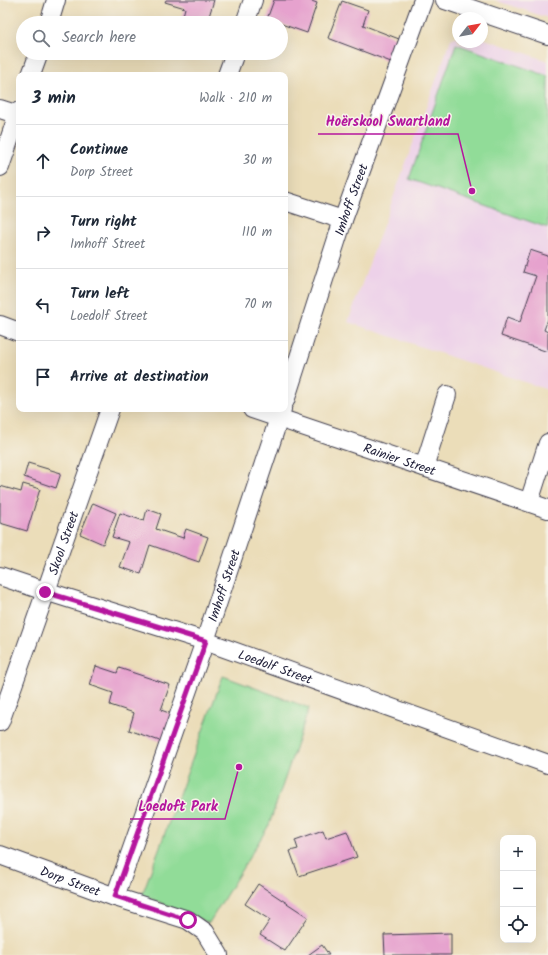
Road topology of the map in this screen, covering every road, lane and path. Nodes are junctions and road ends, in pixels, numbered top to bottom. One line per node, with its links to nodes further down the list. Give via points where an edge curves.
1 (56, 0): 5 (street)
2 (253, 0): 6 (street)
3 (423, 0): 17 (street, Imhoff Street)
4 (446, 0): 7 (street)
5 (51, 16)
6 (247, 16)
7 (548, 35)
8 (36, 60): 10 (street)
9 (232, 60): 11 (street)
10 (32, 72)
11 (228, 72)
12 (0, 109): 13 (street)
13 (16, 113)
14 (16, 122): 15 (street)
15 (0, 167)
16 (288, 202): 17 (street)
17 (343, 220): 20 (street, Imhoff Street)
18 (0, 325): 19 (street)
19 (16, 331)
20 (288, 390)
21 (447, 395): 26 (street)
22 (288, 411): 26 (street, Rainier Street)
23 (109, 412): 30 (street, Skool Street)
24 (281, 412): 31 (street, Imhoff Street)
25 (548, 443): 27 (street)
26 (424, 467): 27 (street, Rainier Street)
27 (529, 502): 28 (street, Rainier Street)
28 (548, 509)
29 (0, 576): 30 (street, Loedolf Street)
30 (45, 592): 31 (street, Loedolf Street); 32 (street, Skool Street)
31 (206, 641): 33 (street, Loedolf Street); 35 (street, Imhoff Street)
32 (0, 722)
33 (548, 764)
34 (0, 855): 35 (street, Dorp Street)
35 (115, 896): 36 (street, Dorp Street, via 188,920 205,932)
36 (219, 955)

